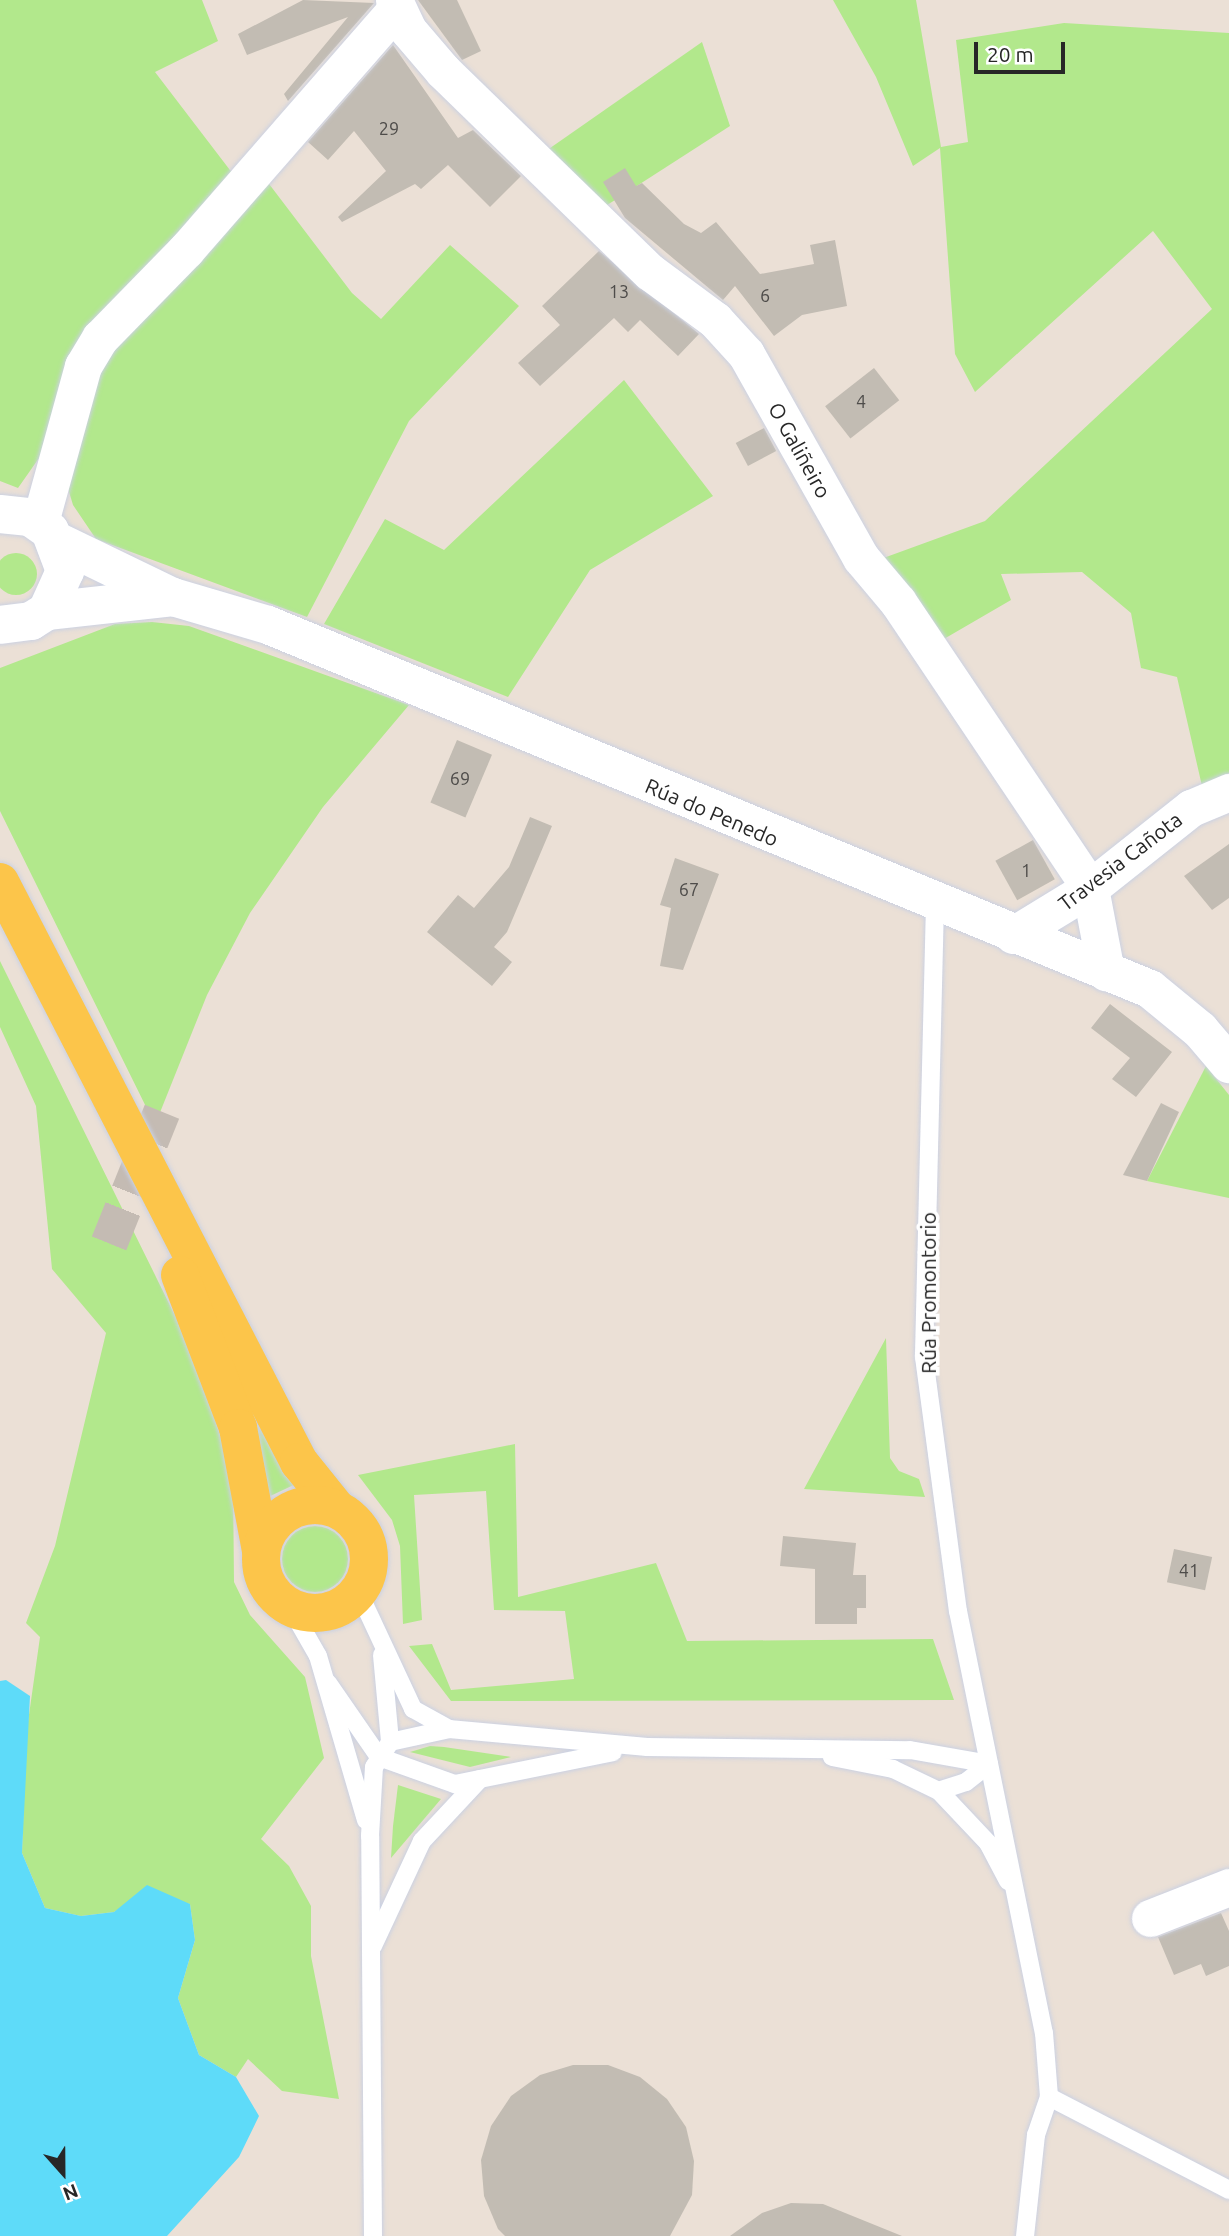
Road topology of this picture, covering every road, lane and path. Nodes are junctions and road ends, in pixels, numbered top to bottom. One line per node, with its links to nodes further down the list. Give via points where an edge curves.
1 (395, 4): 3 (street, via 186,250 100,338 83,366); 9 (street, O Galiñeiro, via 443,71 610,233 730,333 860,558 898,602)
2 (0, 514): 3 (street, Rúa do Penedo)
3 (49, 532): 4 (street, Rúa do Penedo); 5 (street, via 63,586)
4 (173, 597): 5 (street, Rúa do Penedo); 10 (street, Rúa do Penedo, via 268,625)
5 (47, 611): 6 (street, Rúa do Penedo, via 31,621)
6 (0, 625)
7 (1229, 792): 9 (street, Travesia Cañota, via 1191,808)
8 (0, 881): 14 (main road)
9 (1090, 888): 11 (street, Travesia Cañota); 12 (street, O Galiñeiro)
10 (935, 904): 11 (street, Rúa do Penedo); 26 (lane, Rúa Promontorio, via 924,1357 958,1611)
11 (1013, 935): 12 (street, Rúa do Penedo)
12 (1106, 972): 13 (street, Rúa do Penedo, via 1150,989 1200,1030)
13 (1229, 1064)
14 (91, 1067): 15 (main road, via 299,1462); 16 (main road, via 234,1417)
15 (336, 1508): 16 (main road, via 303,1506 288,1512 275,1522); 17 (main road, via 354,1521 369,1550)
16 (261, 1552): 18 (main road, via 266,1584)
17 (359, 1593): 18 (main road, via 327,1613); 19 (lane)
18 (290, 1607): 20 (lane)
19 (381, 1646): 21 (lane, via 414,1709); 22 (lane)
20 (328, 1683): 25 (lane); 29 (lane)
21 (449, 1729): 22 (lane); 23 (lane)
22 (390, 1742): 25 (lane)
23 (646, 1747): 24 (lane); 27 (lane)
24 (787, 1748): 26 (lane, via 910,1750); 28 (lane, via 893,1769)
25 (379, 1757): 27 (lane, via 455,1784); 29 (lane)
26 (989, 1764): 28 (lane, via 966,1782); 31 (lane, Rúa Promontorio)
27 (481, 1779): 33 (lane, via 422,1840)
28 (939, 1791): 31 (lane, via 988,1843)
29 (370, 1836): 33 (lane)
30 (1229, 1887): 32 (street)
31 (1019, 1902): 34 (lane, Rúa Promontorio)
32 (1150, 1919)
33 (369, 1956): 36 (lane)
34 (1049, 2097): 35 (lane); 37 (lane, via 1036,2135)
35 (1229, 2190)
36 (373, 2236)
37 (1025, 2236)

